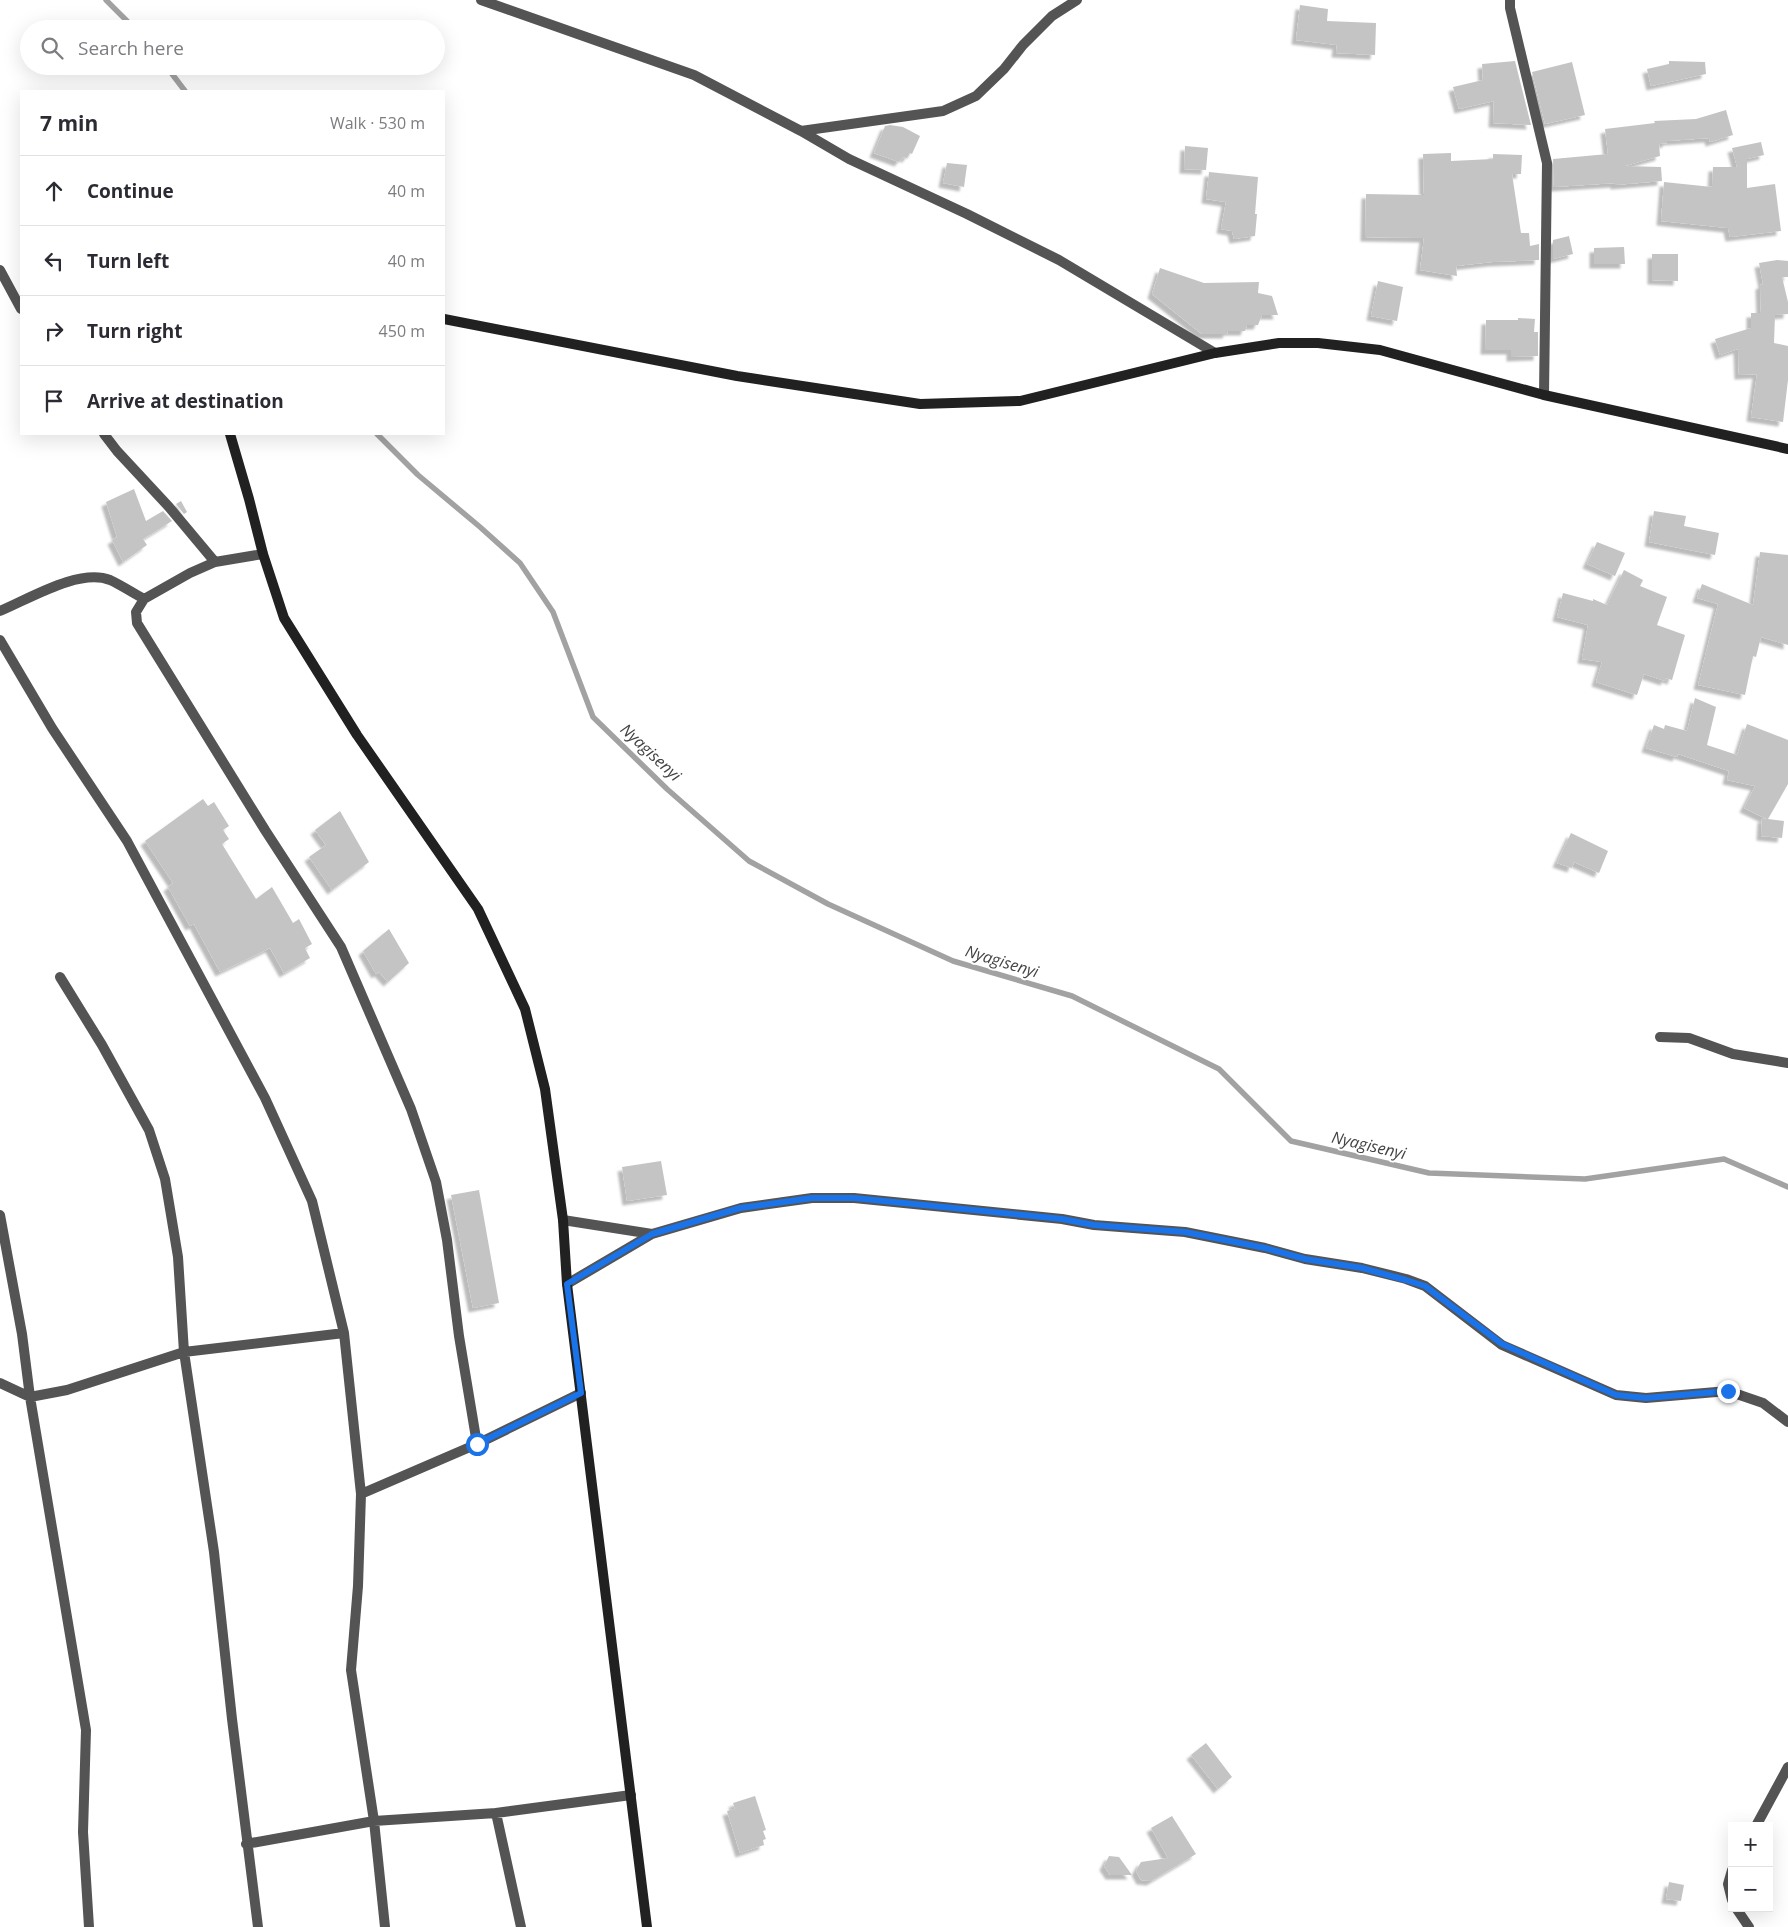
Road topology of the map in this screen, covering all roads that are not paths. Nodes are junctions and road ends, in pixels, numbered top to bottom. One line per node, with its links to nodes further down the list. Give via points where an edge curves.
1 (481, 0): 4 (street, via 694,75)
2 (1076, 0): 4 (street, via 1052,16 976,96 943,111)
3 (1510, 0): 9 (street, via 1548,163)
4 (801, 131): 8 (street, via 849,159 1059,260)
5 (0, 270): 6 (street)
6 (20, 307)
7 (445, 319): 8 (main road, via 737,376 920,404 1020,401)
8 (1215, 353): 9 (main road, via 1279,343 1380,350)
9 (1544, 395): 12 (main road)
10 (105, 435): 14 (street)
11 (230, 435): 13 (main road)
12 (1788, 449)
13 (263, 554): 14 (street); 22 (main road, via 284,618 357,735 478,909 525,1009 545,1088)
14 (215, 562): 15 (street, via 190,572)
15 (144, 600): 16 (street, via 109,580 91,577 72,579); 31 (street, via 136,612 136,622 341,947 411,1109 436,1182)
16 (0, 611)
17 (0, 640): 25 (street, via 52,728 127,841 266,1098 312,1201)
18 (60, 977): 26 (street, via 102,1044 152,1138 165,1179 178,1257)
19 (1660, 1038): 20 (street, via 1689,1038 1733,1054)
20 (1788, 1063)
21 (0, 1214): 29 (street)
22 (563, 1220): 23 (street); 24 (main road)
23 (652, 1234): 24 (street); 30 (street, via 740,1208 812,1198 854,1198 1185,1232 1305,1259 1362,1268 1425,1286 1502,1344 1616,1395 1646,1398 1728,1391 1763,1403)
24 (567, 1284): 28 (main road)
25 (344, 1333): 26 (street); 32 (street)
26 (184, 1352): 29 (street, via 67,1390); 38 (street, via 214,1552)
27 (0, 1383): 29 (street)
28 (581, 1393): 31 (street); 34 (main road)
29 (30, 1397): 40 (street, via 86,1730 83,1832)
30 (1788, 1422)
31 (477, 1444): 32 (street)
32 (361, 1494): 36 (street, via 351,1670)
33 (1788, 1767): 37 (street)
34 (631, 1795): 35 (street); 44 (main road)
35 (496, 1813): 36 (street); 43 (street)
36 (374, 1822): 38 (street); 42 (street)
37 (1758, 1822)
38 (246, 1844): 41 (street)
39 (1739, 1912): 45 (street)
40 (90, 1927)
41 (258, 1927)
42 (385, 1927)
43 (521, 1927)
44 (647, 1927)
45 (1749, 1927)

